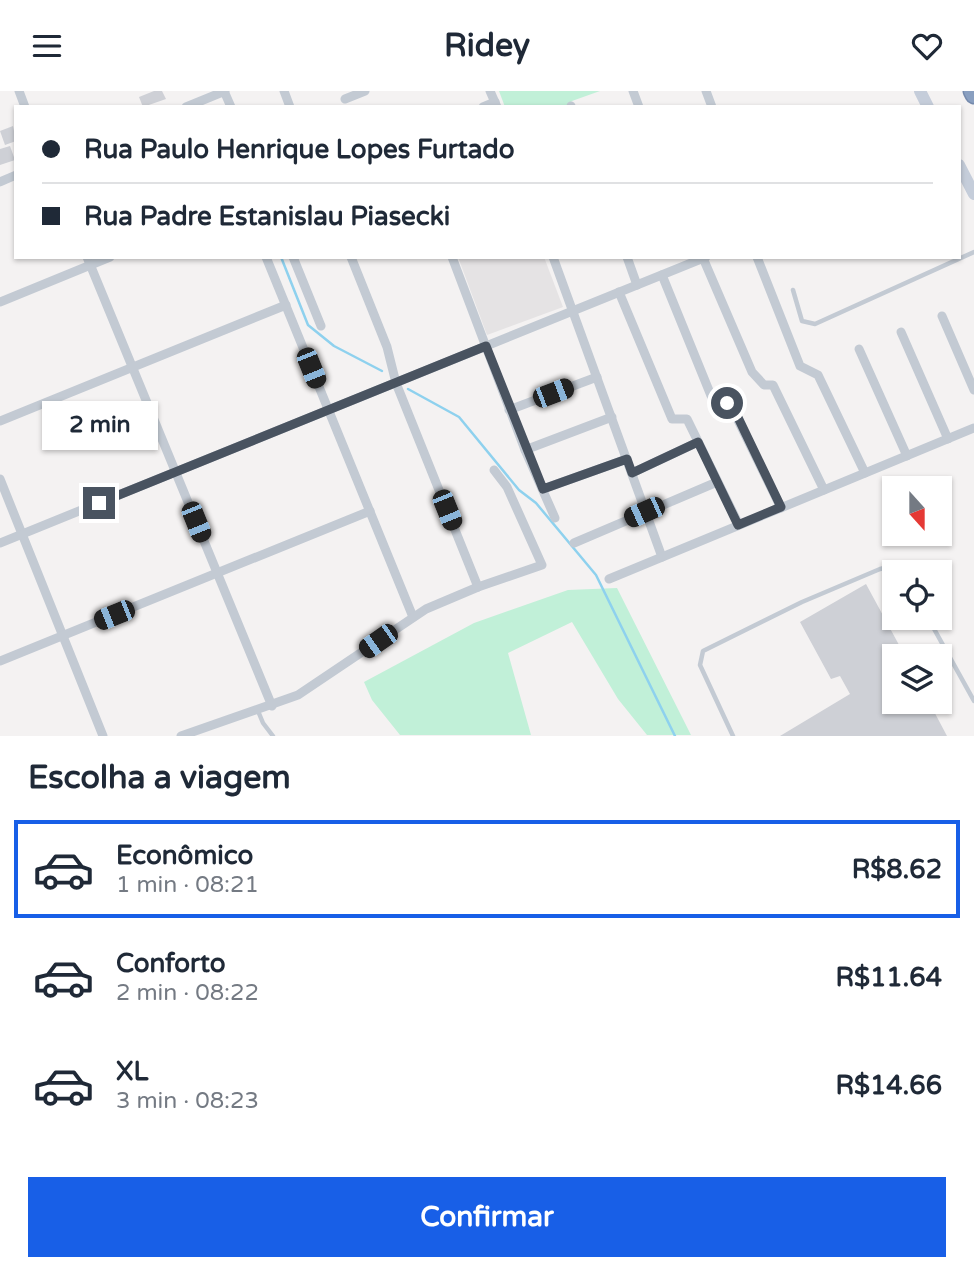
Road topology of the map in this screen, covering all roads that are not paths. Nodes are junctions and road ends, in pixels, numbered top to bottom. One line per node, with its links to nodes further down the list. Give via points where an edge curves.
1 (225, 91): 6 (street)
2 (365, 91): 4 (street)
3 (491, 91): 5 (street)
4 (345, 99)
5 (496, 104)
6 (191, 105)
7 (961, 169): 8 (main road)
8 (974, 194)
9 (267, 259): 25 (street)
10 (294, 259): 28 (street)
11 (352, 259): 34 (street)
12 (453, 259): 30 (street)
13 (554, 259): 26 (street)
14 (628, 259): 21 (street)
15 (699, 259): 20 (street)
16 (701, 259): 53 (street, via 752,372 764,386 773,386)
17 (758, 259): 49 (street, via 800,366 818,375)
18 (959, 259): 22 (lane, via 815,324 802,321)
19 (89, 261): 24 (street); 32 (street)
20 (662, 275): 21 (street); 54 (street, via 712,398 732,405)
21 (637, 285): 23 (street)
22 (793, 290)
23 (619, 292): 26 (street); 42 (street, via 673,419 687,419)
24 (0, 302)
25 (286, 305): 32 (street); 36 (street)
26 (573, 311): 30 (street); 33 (street)
27 (942, 316): 35 (street)
28 (321, 326)
29 (901, 333): 41 (street)
30 (486, 346): 34 (street); 37 (street)
31 (859, 349): 44 (street)
32 (133, 367): 39 (street); 47 (street)
33 (597, 377): 37 (street); 38 (street)
34 (396, 383): 36 (street); 66 (street)
35 (974, 390)
36 (328, 410): 47 (street); 55 (street)
37 (509, 410): 43 (street)
38 (612, 417): 43 (street); 45 (street)
39 (0, 421)
40 (974, 428): 41 (street)
41 (948, 439): 44 (street)
42 (698, 442): 48 (street); 51 (street)
43 (525, 450): 52 (street)
44 (907, 456): 49 (street)
45 (627, 459): 48 (street); 52 (street)
46 (494, 470): 66 (street, via 508,487 542,565)
47 (175, 472): 59 (street); 64 (street)
48 (632, 473): 56 (street)
49 (865, 473): 53 (street)
50 (0, 479): 59 (street)
51 (718, 482): 56 (street); 58 (street)
52 (543, 489): 57 (street)
53 (824, 490): 54 (street)
54 (781, 507): 58 (street)
55 (370, 511): 64 (street); 67 (street)
56 (644, 512): 61 (street); 62 (street)
57 (555, 518)
58 (738, 525): 62 (street)
59 (22, 534): 60 (street); 69 (street)
60 (0, 543)
61 (574, 543)
62 (662, 557): 65 (street)
63 (882, 569): 77 (lane, via 703,651 700,665)
64 (217, 573): 69 (street); 72 (street)
65 (609, 579)
66 (478, 587): 67 (street)
67 (413, 617): 72 (street, via 308,690)
68 (935, 630): 71 (lane)
69 (63, 635): 70 (street); 74 (street)
70 (0, 661)
71 (974, 701)
72 (272, 706): 73 (street)
73 (258, 711): 75 (street); 76 (lane)
74 (103, 736)
75 (181, 736)
76 (272, 736)
77 (733, 736)

